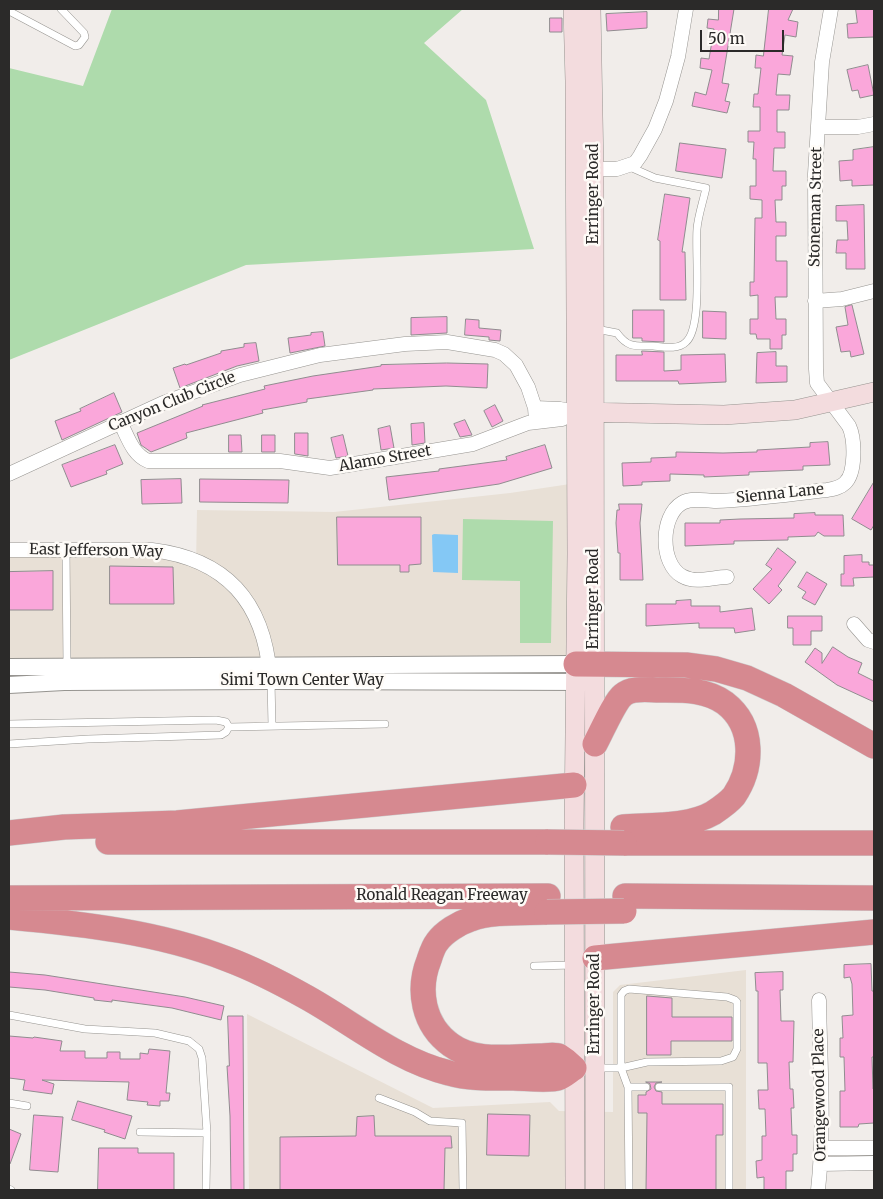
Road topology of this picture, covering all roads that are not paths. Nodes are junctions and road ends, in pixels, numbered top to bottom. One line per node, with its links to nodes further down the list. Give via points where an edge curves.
1 (61, 9): 6 (lane, via 84,33 79,45 75,46)
2 (573, 9): 10 (main road, Erringer Road)
3 (591, 9): 11 (main road, Erringer Road)
4 (686, 9): 9 (street, via 666,101 640,156)
5 (831, 9): 8 (street, Stoneman Street, via 822,62)
6 (9, 11)
7 (874, 124): 8 (street)
8 (818, 127): 13 (street, Stoneman Street)
9 (628, 166): 11 (street); 14 (lane, via 655,178 706,188 697,229 698,296 693,330 688,341 680,347 670,347 632,346 623,342 616,333)
10 (575, 169): 11 (street); 17 (main road, Erringer Road)
11 (594, 169): 14 (main road, Erringer Road)
12 (874, 291): 13 (street, via 842,300)
13 (816, 301): 16 (street, Stoneman Street, via 818,383)
14 (594, 328): 17 (main road, Erringer Road)
15 (874, 392): 16 (main road, Alamo Street)
16 (832, 402): 17 (main road, Alamo Street, via 795,410 724,415); 23 (street, Sienna Lane, via 849,426 852,437 853,468 845,483 827,490 716,501 692,499 672,511 667,523 666,550 674,570 692,580)
17 (585, 412): 18 (street, Alamo Street, via 562,419); 28 (main road, Erringer Road)
18 (536, 414): 19 (street, Alamo Street, via 473,444 330,468 280,461 148,461 134,451); 19 (street, Canyon Club Circle, via 528,387 516,365 504,354 447,342 362,348 278,364 200,388)
19 (120, 422): 20 (street, Canyon Club Circle)
20 (9, 474)
21 (9, 550): 22 (street, East Jefferson Way)
22 (66, 550): 26 (lane); 29 (street, East Jefferson Way, via 173,552 204,564 230,581 253,609 260,624)
23 (728, 577)
24 (854, 624): 25 (street, via 868,640)
25 (874, 642)
26 (67, 666): 27 (street, Simi Town Center Way); 29 (street, Simi Town Center Way); 30 (street)
27 (9, 667)
28 (585, 673): 29 (street, Simi Town Center Way); 37 (main road, Erringer Road); 38 (highway, via 686,665 716,669 784,695); 39 (main road, Erringer Road)
29 (270, 674): 30 (street, Simi Town Center Way); 34 (lane)
30 (68, 682): 31 (street, Simi Town Center Way)
31 (9, 685)
32 (9, 724): 35 (lane, via 216,720 226,722)
33 (385, 724): 34 (lane)
34 (272, 726): 35 (lane)
35 (229, 727): 36 (lane, via 221,735)
36 (9, 744)
37 (595, 744): 41 (highway, via 618,699 624,693 636,690 697,690 726,704 743,725 748,760 733,798 712,814); 49 (main road, Erringer Road)
38 (874, 746)
39 (574, 785): 40 (highway, via 177,823 64,827); 49 (main road, Erringer Road)
40 (9, 833)
41 (624, 835): 42 (highway, via 436,842); 43 (highway)
42 (9, 842)
43 (874, 843)
44 (9, 898): 46 (highway, Ronald Reagan Freeway)
45 (874, 898): 46 (highway, bridge, via 736,898)
46 (547, 904): 53 (highway, via 472,918 450,930 436,943 427,964 422,998 437,1031 464,1052 483,1057 558,1056)
47 (9, 917): 53 (highway, via 136,933 184,944 227,959 306,997 393,1050 449,1074 488,1078 557,1078)
48 (874, 932): 49 (highway)
49 (585, 962): 50 (lane); 53 (main road, Erringer Road)
50 (534, 966)
51 (819, 1000): 63 (street, Orangewood Place)
52 (9, 1015): 62 (lane, via 85,1030 155,1033 189,1041 199,1049 202,1058)
53 (585, 1068): 54 (lane); 69 (main road, Erringer Road); 70 (main road, Erringer Road)
54 (621, 1068): 54 (lane, via 647,1062 733,1058 737,1049 737,1002 727,997 624,991 620,1001); 55 (lane)
55 (628, 1087): 56 (lane); 71 (lane)
56 (646, 1087)
57 (659, 1087): 72 (lane, via 729,1087)
58 (379, 1098): 68 (lane, via 430,1121 462,1123)
59 (9, 1103): 60 (lane)
60 (27, 1106)
61 (140, 1132): 62 (lane)
62 (207, 1133): 67 (lane)
63 (821, 1148): 64 (street); 66 (street, Orangewood Place)
64 (874, 1148)
65 (874, 1163): 66 (street)
66 (821, 1164): 73 (street, Orangewood Place)
67 (206, 1190)
68 (463, 1190)
69 (575, 1190)
70 (595, 1190)
71 (629, 1190)
72 (729, 1190)
73 (818, 1190)

